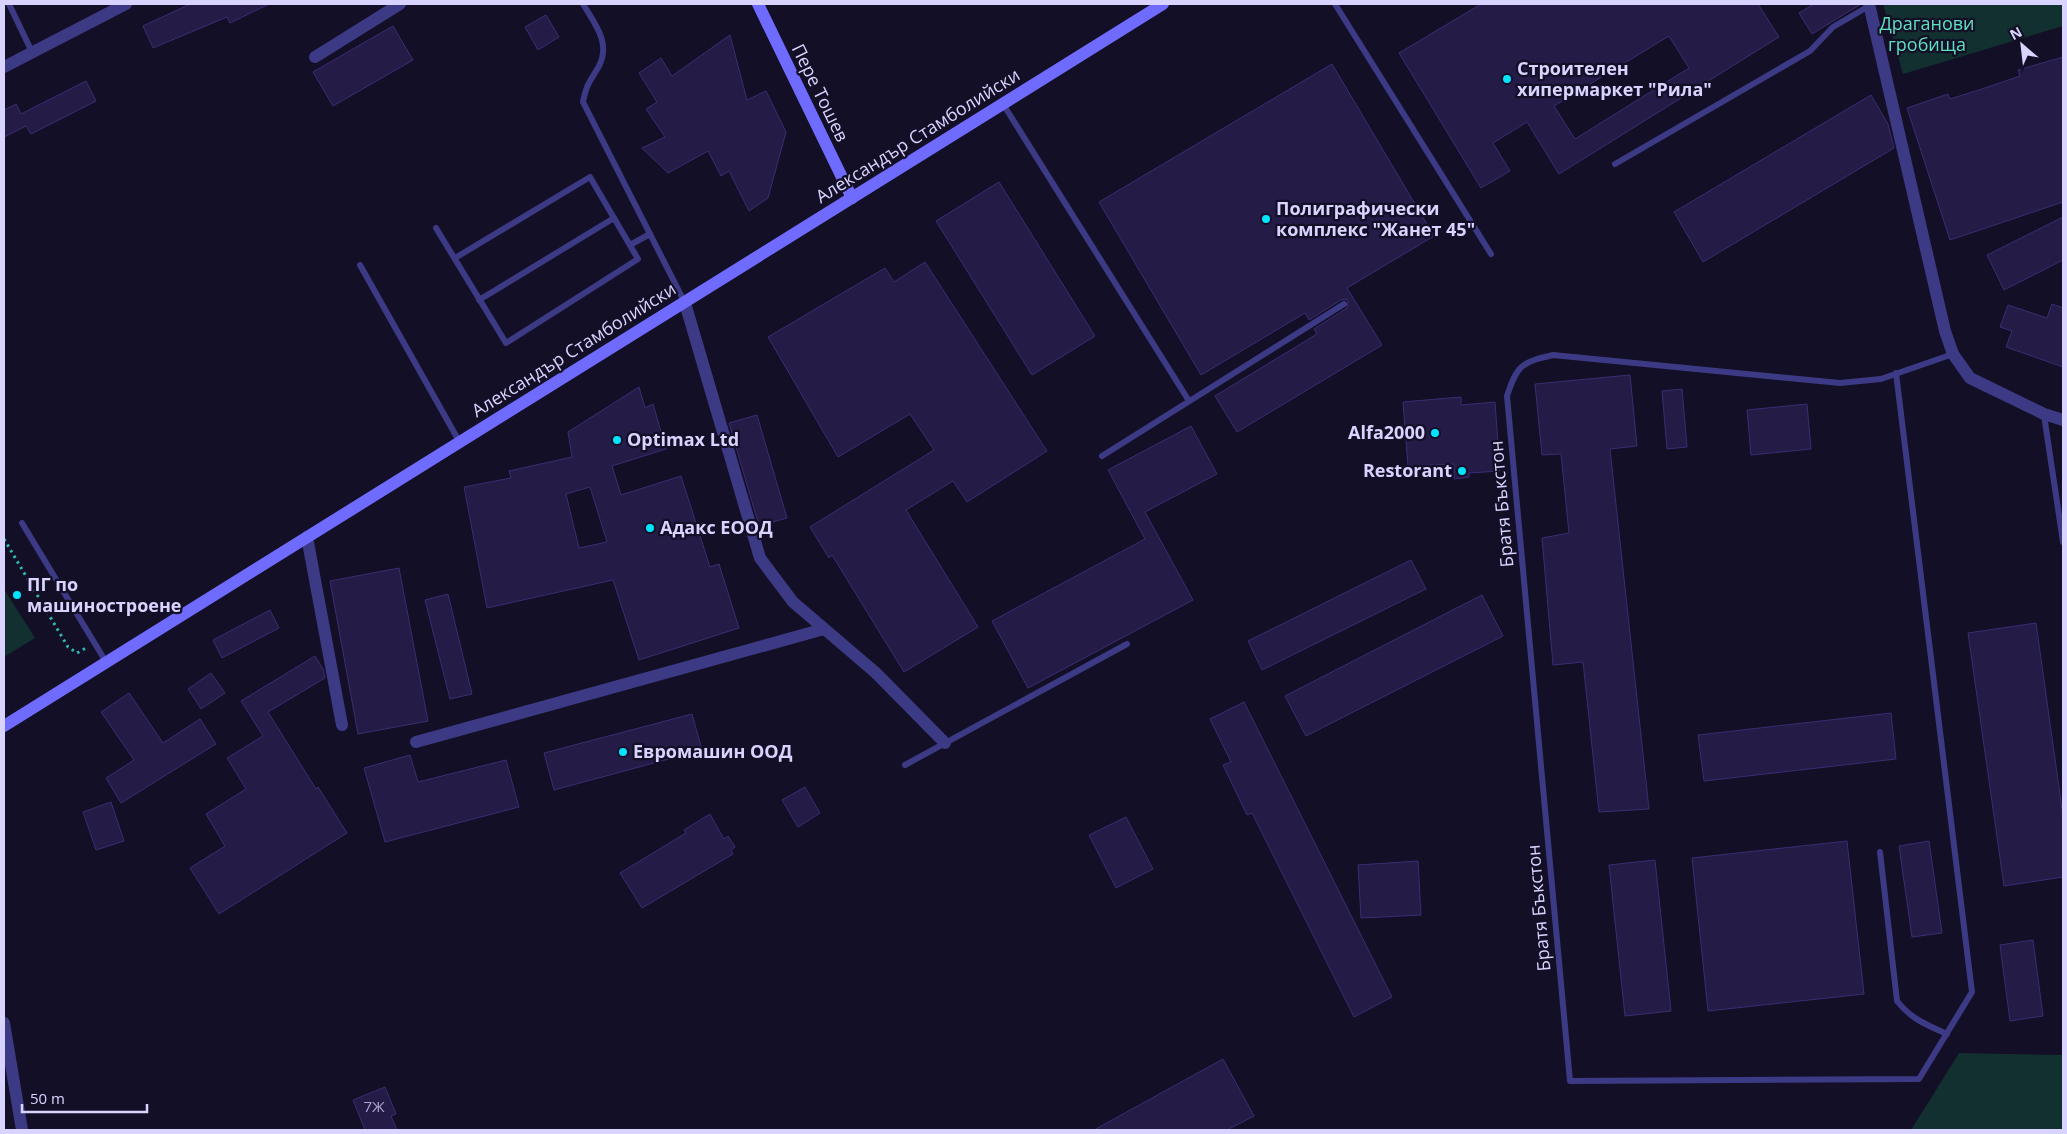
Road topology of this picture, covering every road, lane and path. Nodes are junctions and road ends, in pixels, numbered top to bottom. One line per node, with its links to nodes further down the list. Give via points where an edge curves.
1 (9, 4): 9 (lane)
2 (124, 4): 9 (street)
3 (400, 4): 10 (street)
4 (584, 4): 17 (lane, via 602,36 604,52 599,66 586,84 583,102)
5 (758, 4): 14 (street, Пере Тошев)
6 (1163, 4): 12 (street, Александър Стамболийски)
7 (1335, 4): 19 (lane)
8 (1869, 5): 13 (lane, via 1833,27 1810,51); 25 (street)
9 (32, 52): 11 (street)
10 (315, 57)
11 (4, 67)
12 (1004, 104): 14 (street, Александър Стамболийски); 27 (lane)
13 (1615, 164)
14 (852, 198): 23 (street, Александър Стамболийски)
15 (614, 218): 18 (lane); 20 (lane, via 590,177); 22 (lane)
16 (436, 228): 20 (lane)
17 (650, 234): 18 (lane); 23 (lane)
18 (630, 245): 22 (lane, via 638,259 506,343)
19 (1491, 254)
20 (455, 258): 22 (lane)
21 (360, 265): 30 (lane)
22 (480, 300)
23 (685, 303): 30 (street, Александър Стамболийски); 36 (street, via 760,558 793,602)
24 (1344, 304): 27 (lane)
25 (1952, 354): 26 (lane, Братя Бъкстон); 28 (street, via 1970,378)
26 (1896, 373): 47 (lane, via 1972,992); 47 (lane, Братя Бъкстон, via 1881,379 1840,383 1554,355 1529,361 1514,376 1507,396 1570,1081 1919,1079)
27 (1189, 401): 31 (lane)
28 (2044, 414): 29 (street); 35 (lane)
29 (2063, 420)
30 (459, 441): 33 (street, Александър Стамболийски)
31 (1102, 456)
32 (22, 523): 37 (lane)
33 (307, 536): 39 (street, Александър Стамболийски); 40 (street)
34 (4, 539): 37 (path, via 68,646 77,652)
35 (2063, 542)
36 (824, 629): 42 (street); 43 (street, via 876,673)
37 (95, 643): 39 (lane)
38 (1127, 644): 43 (lane)
39 (106, 662): 41 (street, Александър Стамболийски)
40 (342, 725)
41 (4, 726)
42 (416, 742)
43 (945, 743): 44 (lane)
44 (905, 765)
45 (1880, 852): 47 (lane, via 1897,1001 1915,1020)
46 (4, 1023): 48 (street)
47 (1947, 1034)
48 (22, 1130)

